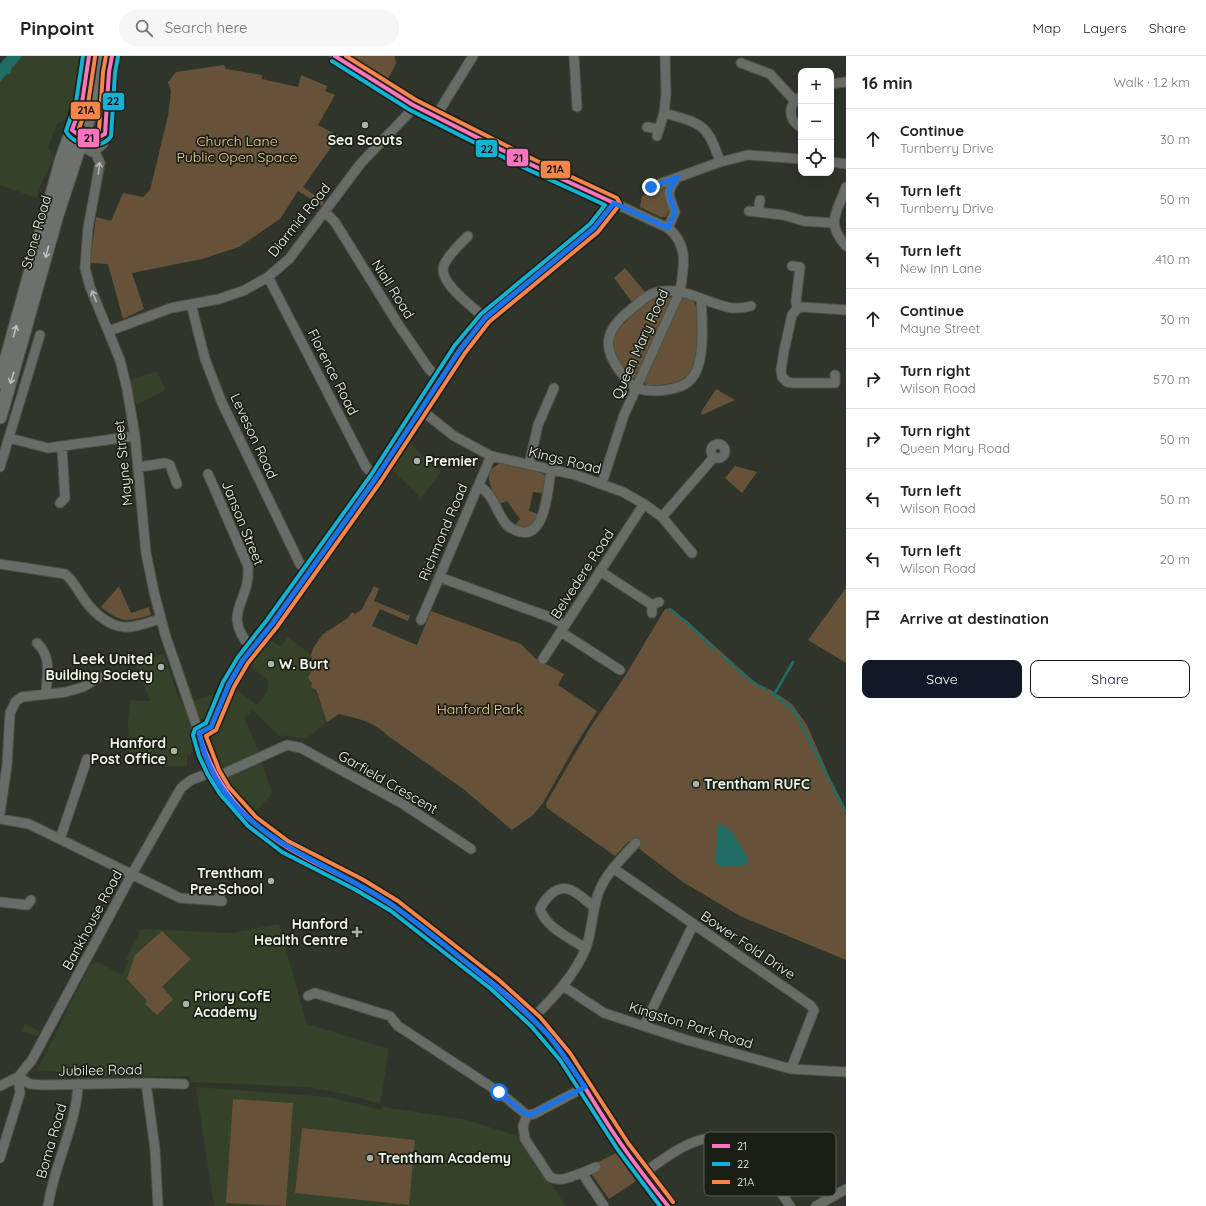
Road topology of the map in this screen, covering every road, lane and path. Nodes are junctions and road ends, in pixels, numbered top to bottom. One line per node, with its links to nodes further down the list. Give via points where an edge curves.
1 (89, 56): 18 (highway, Stone Road)
2 (101, 56): 18 (highway, Stone Road, via 96,96)
3 (112, 56): 19 (street, via 104,141)
4 (335, 56): 12 (street, Queen Mary Road)
5 (473, 56): 15 (street)
6 (574, 56): 13 (street)
7 (665, 56): 14 (street, via 667,84)
8 (741, 63): 11 (street, via 770,74)
9 (846, 82): 10 (street)
10 (834, 84)
11 (798, 99): 16 (street, via 790,113 794,123)
12 (413, 105): 15 (street, Queen Mary Road); 29 (street, Diarmid Road, via 408,114 361,163)
13 (577, 107)
14 (664, 113): 17 (street, via 658,132); 21 (street, via 700,124 714,142)
15 (436, 116): 28 (street, Queen Mary Road)
16 (798, 125)
17 (647, 127)
18 (74, 143): 19 (street); 46 (highway, Stone Road, one-way to 18, via 50,203); 51 (highway, Stone Road, one-way to 51, via 57,215)
19 (93, 152): 43 (street, Mayne Street, one-way to 19, via 85,268 88,228 100,163 98,156)
20 (798, 159): 21 (street, via 748,155)
21 (720, 162): 24 (street)
22 (834, 162): 23 (street)
23 (846, 164)
24 (678, 177): 25 (street); 31 (street, via 669,187 669,199 675,212)
25 (651, 187)
26 (846, 187): 30 (street)
27 (760, 200): 30 (street, via 754,212)
28 (614, 203): 31 (street, Queen Mary Road); 42 (street, via 594,228)
29 (325, 212): 35 (street, Diarmid Road, via 289,259); 45 (street, Niall Road, via 335,222 398,324 429,369)
30 (832, 223): 33 (street)
31 (668, 228): 36 (street, Queen Mary Road, via 679,240 684,256)
32 (470, 234): 42 (street, via 447,260 443,275 449,285)
33 (846, 246)
34 (801, 267): 40 (street)
35 (268, 277): 38 (street, Diarmid Road, via 245,290 219,299); 62 (street, Florence Road, via 366,467)
36 (680, 291): 37 (street); 48 (street, Queen Mary Road); 48 (street, via 663,291 649,295 613,325 608,342 612,360 628,382)
37 (701, 298): 39 (street, via 727,307); 48 (street, via 700,360 693,378 678,388 643,390)
38 (191, 304): 43 (street, Diarmid Road, via 172,308); 72 (street, Leveson Road, via 205,359 222,402 300,564)
39 (751, 306)
40 (797, 309): 41 (street, via 802,307); 47 (street, via 792,315 784,351 782,377 793,383)
41 (846, 310)
42 (485, 318): 45 (street)
43 (109, 332): 52 (street, Mayne Street, via 120,360)
44 (41, 338): 53 (street)
45 (440, 379): 50 (street)
46 (0, 382)
47 (835, 383)
48 (636, 387): 63 (street, Queen Mary Road)
49 (554, 388): 57 (street, via 538,425)
50 (421, 410): 55 (street, Kings Road, via 454,436); 62 (street)
51 (0, 417)
52 (135, 436): 54 (street); 59 (street, Mayne Street)
53 (9, 438): 54 (street, via 36,446); 58 (street)
54 (62, 447): 66 (street)
55 (491, 456): 57 (street, Kings Road); 65 (street, Richmond Road)
56 (714, 457): 68 (street)
57 (529, 465): 60 (street, Kings Road)
58 (0, 467)
59 (139, 467): 64 (street, via 165,463 170,465); 75 (street, Mayne Street, via 146,553)
60 (551, 470): 63 (street, Kings Road); 65 (street, via 541,519 537,527 528,532 516,531 508,526 485,490)
61 (208, 474): 79 (street, Janson Street, via 248,566 249,578 236,614 240,635)
62 (376, 478): 72 (street)
63 (602, 483): 67 (street, Kings Road)
64 (176, 484)
65 (479, 486): 73 (street, Richmond Road)
66 (65, 501)
67 (644, 504): 68 (street, Kings Road); 71 (street, Belvedere Road)
68 (662, 517): 69 (street, Kings Road)
69 (692, 552)
70 (0, 564): 75 (street, via 65,574 72,579 91,609 107,621 123,627)
71 (600, 572): 74 (street); 77 (street, Belvedere Road)
72 (308, 573): 79 (street, via 272,624)
73 (439, 577): 76 (street, Richmond Road); 77 (street, via 552,618)
74 (654, 607)
75 (160, 619): 85 (street, Mayne Street)
76 (421, 620)
77 (563, 628): 80 (street, Belvedere Road); 81 (street)
78 (37, 643): 83 (street, via 46,654 48,662)
79 (251, 648): 85 (street, via 229,684 213,723)
80 (543, 659)
81 (620, 670)
82 (99, 676): 83 (street, via 83,687)
83 (46, 694): 84 (street, via 22,697 16,701)
84 (5, 731): 89 (street)
85 (199, 733): 88 (street, Mayne Street, via 203,752)
86 (287, 745): 88 (street, Bankhouse Road); 93 (street, Garfield Crescent, via 301,748 403,804)
87 (87, 759): 91 (street)
88 (214, 775): 95 (street, Bankhouse Road, via 192,780 181,788); 104 (street, Mayne Street, via 234,804 267,834 302,856 369,890 394,907 442,942)
89 (0, 813)
90 (0, 819): 91 (street, via 28,824)
91 (60, 839): 95 (street)
92 (636, 843): 94 (street)
93 (471, 849)
94 (613, 868): 99 (street, via 598,893); 100 (street, Bower Fold Drive)
95 (132, 874): 96 (street, via 180,898 220,901); 108 (street, Bankhouse Road, via 32,1060)
96 (222, 891)
97 (0, 902): 98 (street)
98 (29, 905)
99 (594, 907): 101 (street); 101 (street, via 569,889 565,889 549,895 540,909 548,924)
100 (694, 925): 105 (street); 106 (street, Bower Fold Drive, via 814,1010)
101 (586, 948): 103 (street)
102 (311, 984): 114 (street, via 312,995 390,1016 398,1026 411,1029)
103 (563, 986): 104 (street); 105 (street, Kingston Park Road, via 604,1013)
104 (532, 1019): 113 (street, Mayne Street)
105 (644, 1026): 106 (street, Kingston Park Road)
106 (791, 1069): 107 (street, Kingston Park Road)
107 (846, 1072)
108 (18, 1077): 110 (street, Jubilee Road, via 30,1084); 112 (street, Bankhouse Road); 116 (street, via 20,1093)
109 (146, 1083): 110 (street, Jubilee Road); 111 (street, Jubilee Road); 125 (street, via 155,1149)
110 (78, 1084): 124 (street, Boma Road, via 78,1098)
111 (184, 1084)
112 (0, 1086)
113 (585, 1087): 114 (street, via 534,1114); 119 (street, Mayne Street)
114 (527, 1115): 118 (street, via 523,1126 525,1139 550,1177 562,1180)
115 (704, 1140): 119 (street, via 687,1145)
116 (0, 1158)
117 (596, 1167): 118 (street)
118 (582, 1173): 126 (street)
119 (642, 1174): 127 (street, Mayne Street)
120 (846, 1189): 121 (street)
121 (836, 1195)
122 (783, 1196): 128 (street)
123 (834, 1196): 129 (street)
124 (48, 1206)
125 (158, 1206)
126 (604, 1206)
127 (668, 1206)
128 (790, 1206)
129 (816, 1206)

